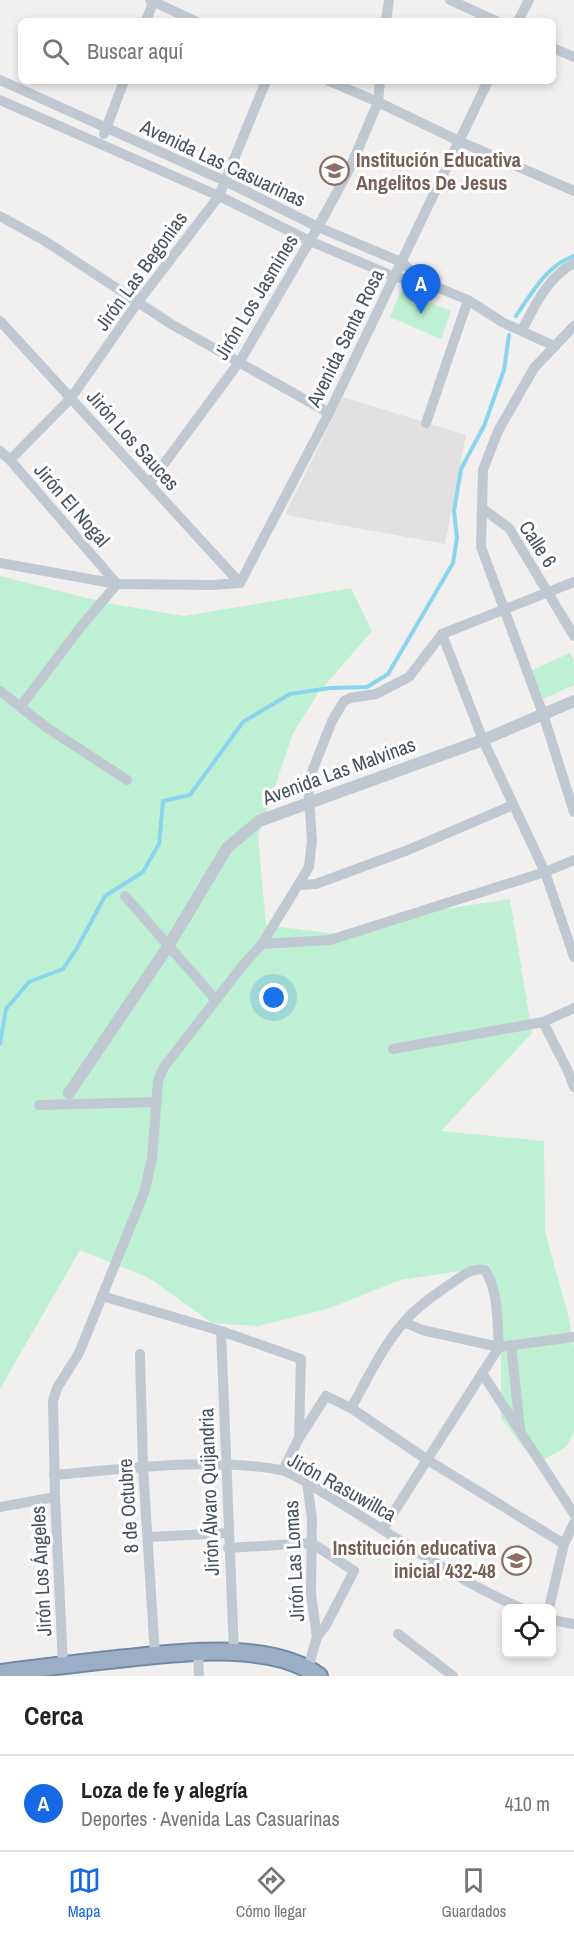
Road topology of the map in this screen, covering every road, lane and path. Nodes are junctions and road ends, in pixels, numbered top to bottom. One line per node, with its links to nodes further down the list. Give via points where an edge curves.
1 (152, 0): 5 (street); 6 (street)
2 (389, 0): 7 (street)
3 (450, 0): 8 (street)
4 (529, 0): 9 (street)
5 (147, 18)
6 (189, 18)
7 (386, 18)
8 (489, 18)
9 (520, 18)
10 (556, 49): 11 (street)
11 (574, 57)
12 (0, 80): 20 (street, Avenida Las Casuarinas)
13 (123, 84): 20 (street)
14 (265, 84): 23 (street, Jirón Las Begonias)
15 (336, 84): 19 (street)
16 (380, 84): 19 (street, Jirón Los Jasmines)
17 (487, 84): 21 (street, Avenida Santa Rosa)
18 (0, 100): 22 (street, Avenida Las Casuarinas)
19 (378, 102): 21 (street); 27 (street, Jirón Los Jasmines, via 350,168)
20 (106, 129): 22 (street); 23 (street, Avenida Las Casuarinas)
21 (459, 141): 24 (street); 29 (street, Avenida Santa Rosa)
22 (99, 143): 25 (street, Avenida Las Casuarinas)
23 (225, 181): 25 (street, Jirón Las Begonias); 27 (street, Avenida Las Casuarinas)
24 (574, 191)
25 (219, 196): 28 (street, Avenida Las Casuarinas); 34 (street, Jirón Las Begonias)
26 (0, 216): 34 (street)
27 (318, 227): 28 (street, Jirón Los Jasmines); 29 (street, Avenida Las Casuarinas)
28 (310, 241): 31 (street, Avenida Las Casuarinas); 39 (street, Jirón Los Jasmines)
29 (401, 262): 31 (street, Avenida Santa Rosa); 32 (street, Avenida Las Casuarinas)
30 (574, 263): 37 (street, via 561,270)
31 (395, 277): 32 (street, Avenida Las Casuarinas); 41 (street, Avenida Santa Rosa)
32 (427, 283): 33 (street, Avenida Las Casuarinas)
33 (468, 300): 37 (street, Avenida Las Casuarinas); 42 (street)
34 (138, 302): 39 (street); 40 (street, Jirón Las Begonias)
35 (0, 321): 40 (street, Jirón Los Sauces)
36 (574, 326): 38 (street)
37 (522, 330): 38 (street, Avenida Las Casuarinas)
38 (554, 346): 46 (street, via 534,368 498,431 483,470)
39 (240, 361): 41 (street); 45 (street, Jirón Los Jasmines)
40 (71, 398): 44 (street, Jirón Las Begonias); 45 (street, Jirón Los Sauces)
41 (330, 413): 49 (street, Avenida Santa Rosa)
42 (426, 423)
43 (0, 451): 44 (street, Jirón El Nogal)
44 (10, 460): 50 (street, Jirón El Nogal)
45 (149, 484): 49 (street, Jirón Los Sauces)
46 (483, 509): 51 (street, Calle 6, via 509,528); 52 (street, via 481,547)
47 (0, 563): 50 (street)
48 (574, 582): 51 (street)
49 (240, 583): 50 (street)
50 (117, 584): 57 (street)
51 (549, 593): 52 (street); 54 (street, Calle 6)
52 (505, 610): 53 (street); 58 (street)
53 (442, 634): 59 (street); 61 (street, Jirón Los Ángeles, via 409,677 376,694 344,701 308,782)
54 (574, 636)
55 (0, 691): 57 (street)
56 (574, 701): 58 (street, Avenida Las Malvinas)
57 (20, 707): 60 (street)
58 (543, 714): 59 (street, Avenida Las Malvinas); 63 (street)
59 (483, 740): 61 (street, Avenida Las Malvinas); 62 (street)
60 (127, 780)
61 (308, 802): 66 (street, Jirón Los Ángeles, via 312,840 309,867); 69 (street, Avenida Las Malvinas, via 259,820 227,848)
62 (513, 805): 65 (street); 66 (street, via 408,850 316,884)
63 (574, 812)
64 (574, 860): 65 (street)
65 (545, 872): 68 (street, via 330,940); 70 (street)
66 (299, 885): 68 (street, Jirón Los Ángeles)
67 (125, 896): 69 (street)
68 (262, 944): 71 (street, Jirón Los Ángeles)
69 (169, 945): 71 (street); 76 (street, Avenida Las Malvinas)
70 (574, 957)
71 (216, 1000): 77 (street, Jirón Los Ángeles, via 164,1067)
72 (574, 1008): 73 (street)
73 (543, 1022): 74 (street); 75 (street)
74 (393, 1049)
75 (574, 1088)
76 (69, 1093)
77 (156, 1102): 78 (street); 79 (street, Jirón Los Ángeles, via 152,1160 144,1193)
78 (39, 1106)
79 (102, 1296): 81 (street); 94 (street, Jirón Los Ángeles, via 79,1353 53,1401)
80 (404, 1322): 84 (street); 84 (street, via 428,1300 478,1268 485,1270 491,1280); 87 (street)
81 (221, 1331): 89 (street, via 301,1359); 91 (street, Jirón Álvaro Quijandria)
82 (574, 1337): 83 (street)
83 (511, 1345): 84 (street); 88 (street)
84 (499, 1347): 86 (street)
85 (140, 1354): 92 (street, 8 de Octubre)
86 (482, 1373): 88 (street); 90 (street)
87 (351, 1408): 89 (street, via 326,1396); 90 (street)
88 (520, 1432): 98 (street)
89 (299, 1438): 93 (street)
90 (426, 1459): 100 (street); 104 (street)
91 (227, 1464): 92 (street, Jirón Rasuwillca); 93 (street, Jirón Rasuwillca); 101 (street, Jirón Álvaro Quijandria)
92 (143, 1468): 94 (street, Jirón Rasuwillca); 102 (street, 8 de Octubre)
93 (283, 1470): 95 (street, Jirón Rasuwillca)
94 (54, 1475): 96 (street, Jirón Los Ángeles)
95 (307, 1483): 100 (street, Jirón Rasuwillca); 103 (street, Jirón Las Lomas)
96 (55, 1497): 97 (street); 115 (street, Jirón Los Ángeles)
97 (0, 1508)
98 (574, 1514)
99 (574, 1523): 104 (street)
100 (383, 1529): 106 (street, Jirón Rasuwillca, via 466,1581)
101 (228, 1533): 102 (street); 105 (street, Jirón Álvaro Quijandria)
102 (149, 1537): 114 (street, 8 de Octubre)
103 (312, 1543): 105 (street); 111 (street, Jirón Las Lomas, via 311,1594); 111 (street, via 354,1570)
104 (564, 1545): 107 (street)
105 (228, 1548): 113 (street, Jirón Álvaro Quijandria)
106 (513, 1604)
107 (550, 1604)
108 (556, 1621): 109 (street)
109 (574, 1624)
110 (398, 1634): 119 (street)
111 (316, 1637): 116 (street)
112 (198, 1651): 113 (highway); 114 (highway); 118 (street)
113 (234, 1652): 116 (highway, via 266,1655)
114 (155, 1655): 115 (highway)
115 (54, 1669): 117 (highway)
116 (313, 1672)
117 (0, 1673)
118 (199, 1676)
119 (453, 1676)

